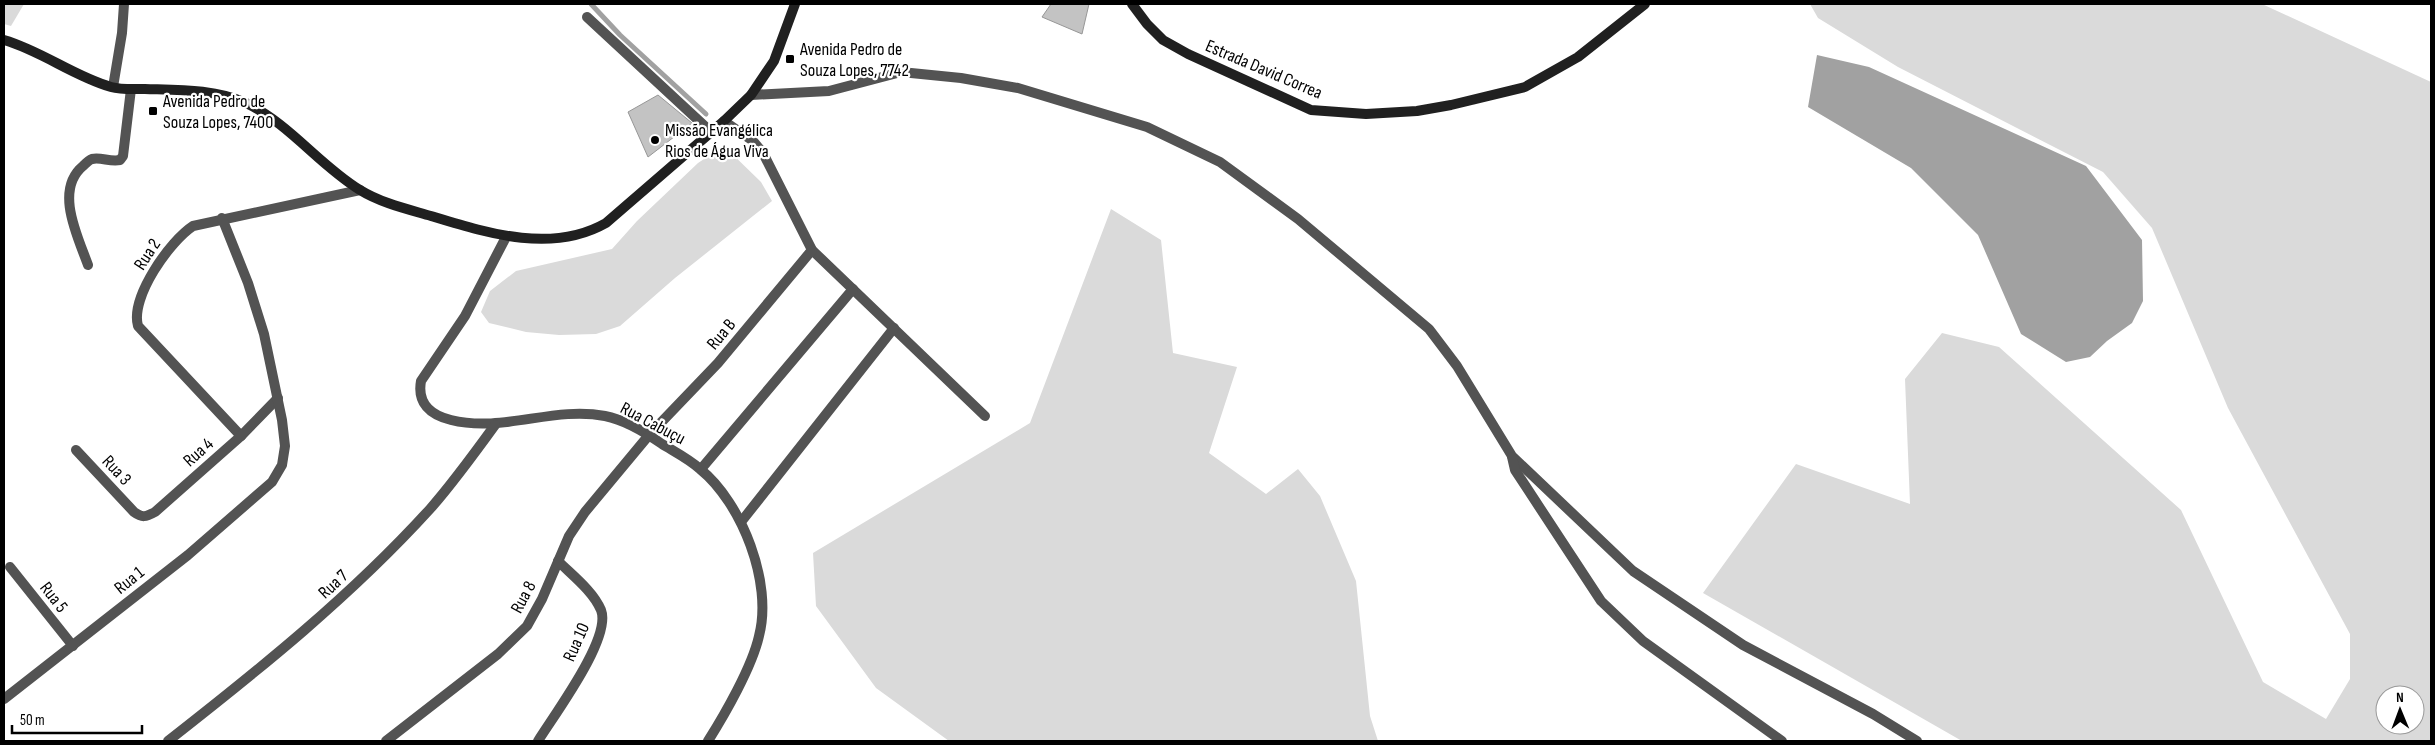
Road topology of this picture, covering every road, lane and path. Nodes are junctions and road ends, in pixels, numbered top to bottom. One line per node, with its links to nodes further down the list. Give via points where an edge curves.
1 (124, 4): 7 (street)
2 (795, 4): 9 (main road, via 774,62)
3 (1132, 4): 4 (main road, Estrada David Correa, via 1163,40 1188,54 1311,110 1366,114 1451,106 1525,87 1578,57)
4 (1645, 4)
5 (587, 17): 11 (street)
6 (4, 40): 7 (main road)
7 (113, 87): 8 (main road)
8 (131, 89): 12 (main road, via 198,91 244,103 298,138); 16 (street, via 123,156 112,161 90,160 76,172 70,189 69,207)
9 (751, 95): 10 (main road); 25 (street, via 829,91 901,72 1018,88 1147,127 1227,168 1298,219 1429,329 1457,366)
10 (724, 121): 11 (main road); 15 (street, via 753,141 763,153)
11 (711, 132): 14 (main road, via 606,223 589,233 548,239)
12 (360, 190): 13 (street, Rua 2); 14 (main road, via 406,209)
13 (222, 218): 19 (street, via 240,260 261,325); 23 (street, Rua 2, via 193,226 182,233 143,292 136,318 142,331)
14 (506, 237): 21 (street, Rua Cabuçu, via 466,316 421,381 419,393 423,404 450,420)
15 (812, 250): 17 (street); 22 (street, Rua B, via 718,363)
16 (88, 265)
17 (853, 289): 18 (street); 26 (street)
18 (894, 328): 20 (street); 28 (street)
19 (278, 398): 23 (street, Rua 4); 31 (street, Rua 1, via 285,446 282,465 272,482 188,555)
20 (985, 416)
21 (495, 425): 22 (street, Rua Cabuçu, via 577,414 606,416); 33 (street, Rua 7, via 430,508 375,567 308,628)
22 (650, 435): 26 (street, Rua Cabuçu); 29 (street, Rua 8, via 585,512)
23 (241, 436): 27 (street, Rua 4, via 155,512 140,517)
24 (76, 450): 27 (street, Rua 3)
25 (1512, 456): 37 (street, via 1515,470 1601,601 1643,642); 38 (street, via 1633,571 1743,645)
26 (701, 469): 28 (street, Rua Cabuçu, via 720,490)
27 (134, 512)
28 (740, 522): 36 (street, Rua Cabuçu, via 759,575 762,601 760,636)
29 (558, 560): 34 (street, Rua 8, via 534,614 516,639); 35 (street, Rua 10, via 597,602 603,627 582,672)
30 (10, 567): 31 (street, Rua 5)
31 (72, 646): 32 (street, Rua 1)
32 (4, 700)
33 (168, 741)
34 (386, 741)
35 (538, 741)
36 (708, 741)
37 (1782, 741)
38 (1917, 741)

